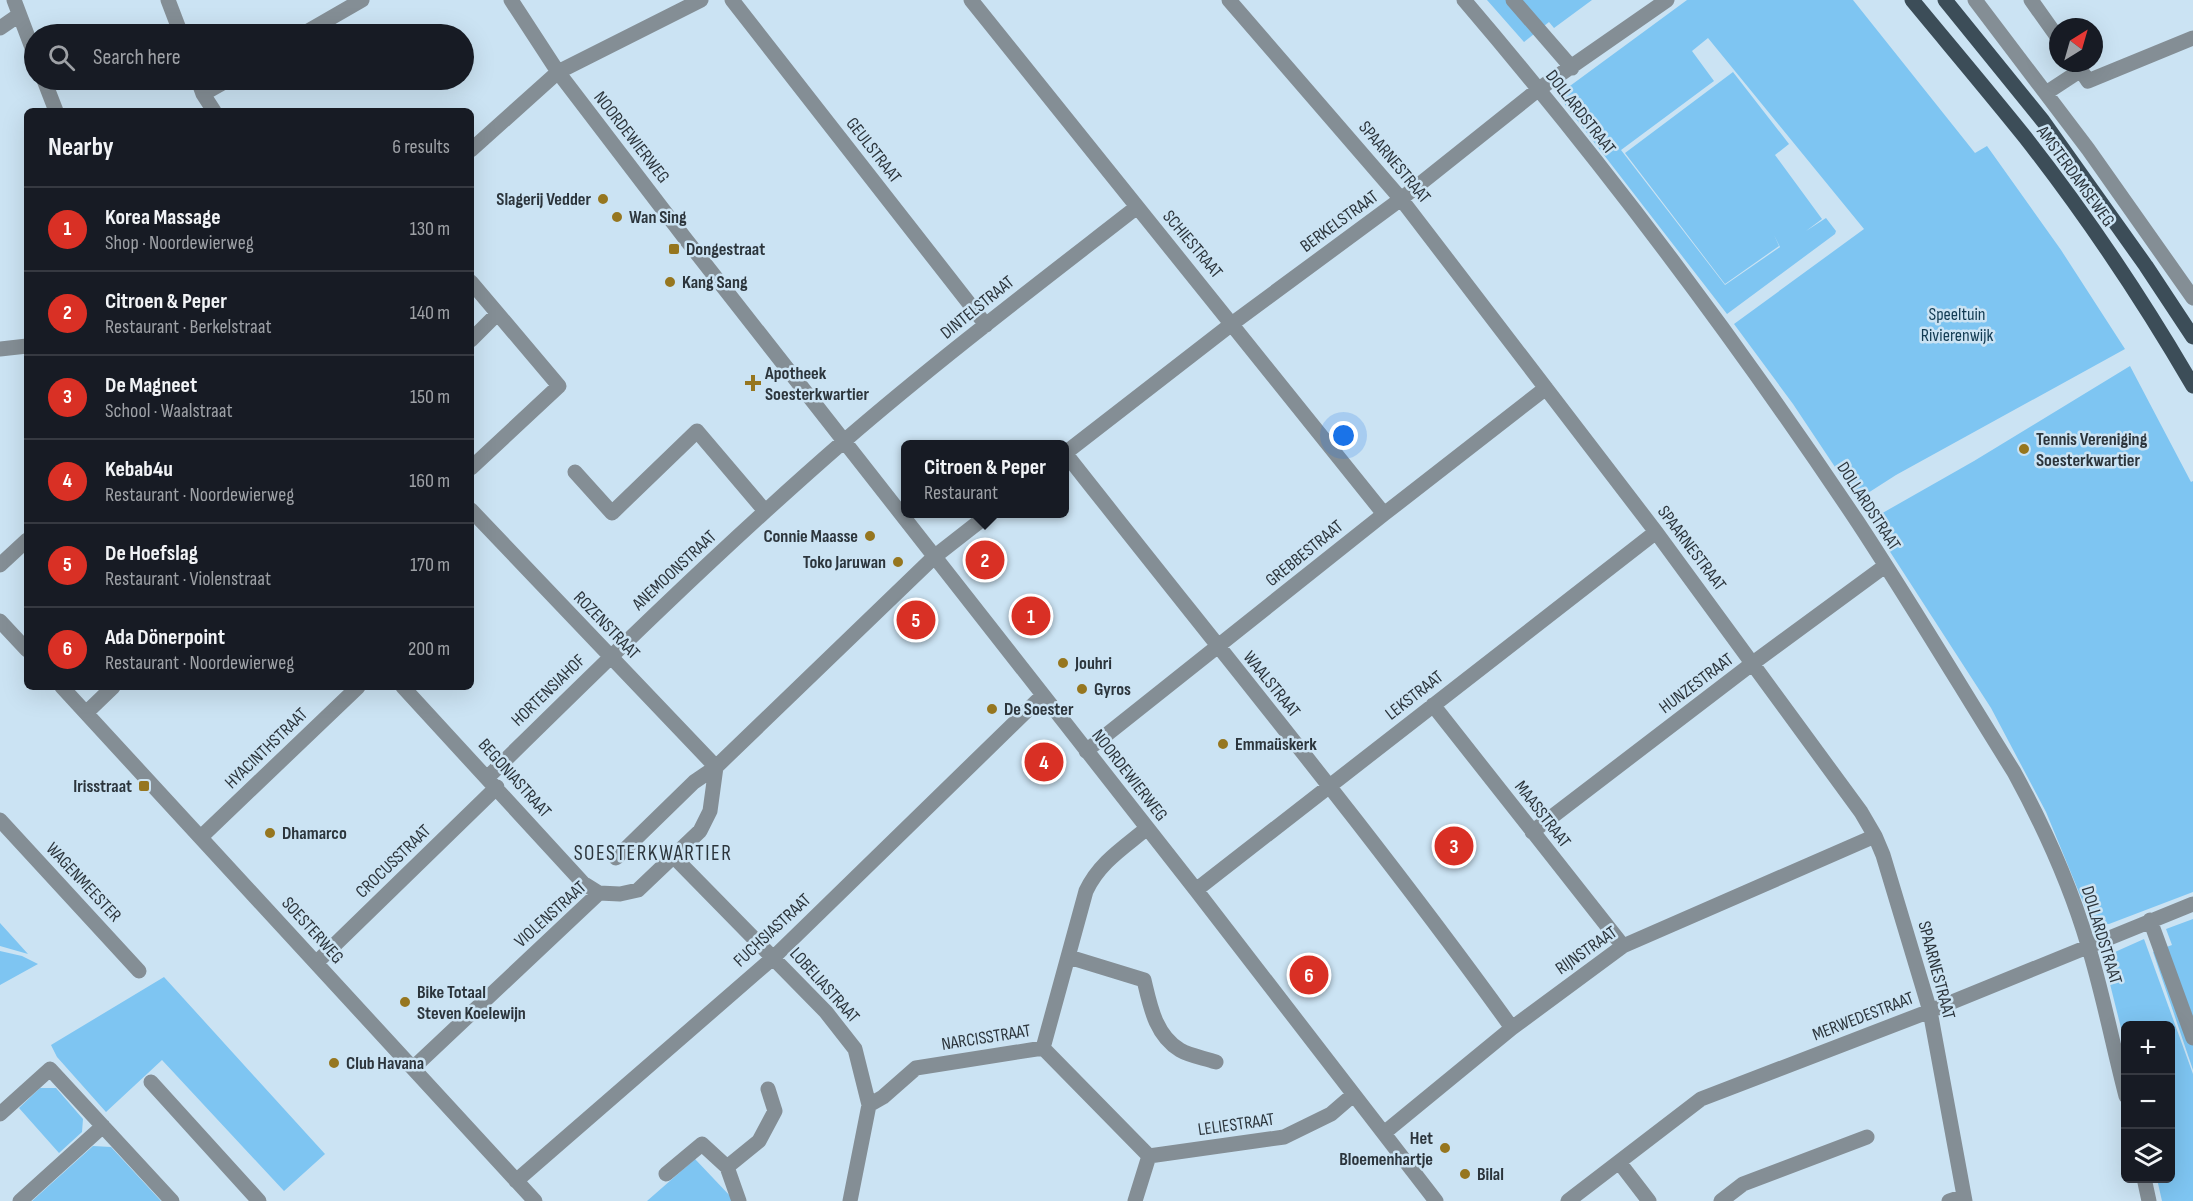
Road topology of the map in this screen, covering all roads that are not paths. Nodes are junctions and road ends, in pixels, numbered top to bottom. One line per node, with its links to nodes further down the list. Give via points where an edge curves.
1 (14, 0): 16 (street)
2 (168, 0): 17 (street)
3 (362, 0): 18 (street)
4 (511, 0): 24 (street, NOORDEWIERWEG)
5 (701, 0): 24 (street)
6 (732, 0): 40 (street, GEULSTRAAT)
7 (971, 0): 35 (street, SCHIESTRAAT)
8 (1229, 0): 34 (street, SPAARNESTRAAT)
9 (1464, 0): 27 (street, DOLLARDSTRAAT)
10 (1513, 0): 23 (street)
11 (1667, 0): 23 (street, BERKELSTRAAT)
12 (1912, 0): 45 (main road, AMSTERDAMSEWEG, via 2026,138 2141,303)
13 (1944, 0): 42 (main road, AMSTERDAMSEWEG, via 2043,121)
14 (1975, 0): 30 (street, AMSTERDAMSEWEG)
15 (2031, 0): 19 (street)
16 (20, 15): 20 (street); 21 (street)
17 (177, 24)
18 (320, 24)
19 (2049, 25)
20 (24, 26)
21 (0, 28)
22 (2193, 38): 26 (street, via 2088,81)
23 (1572, 68): 27 (street, BERKELSTRAAT)
24 (558, 72): 33 (street); 47 (street, NOORDEWIERWEG)
25 (2071, 72): 30 (street)
26 (2082, 72)
27 (1539, 89): 34 (street, BERKELSTRAAT); 62 (street, DOLLARDSTRAAT, via 1772,396)
28 (48, 90): 31 (street)
29 (203, 90): 32 (street)
30 (2046, 93): 37 (street, AMSTERDAMSEWEG)
31 (55, 108)
32 (212, 108)
33 (474, 147)
34 (1401, 199): 39 (street, BERKELSTRAAT); 46 (street, SPAARNESTRAAT)
35 (1137, 207): 39 (street, SCHIESTRAAT); 40 (street, DINTELSTRAAT)
36 (474, 286): 38 (street)
37 (2193, 298)
38 (497, 314): 41 (street); 50 (street, via 559,386)
39 (1233, 323): 48 (street, BERKELSTRAAT); 54 (street, SCHIESTRAAT)
40 (986, 325): 47 (street, DINTELSTRAAT)
41 (474, 337)
42 (2193, 337)
43 (24, 346): 44 (street)
44 (0, 349)
45 (2193, 386)
46 (1546, 388): 54 (street, GREBBESTRAAT); 58 (street, SPAARNESTRAAT)
47 (845, 441): 52 (street, ANEMOONSTRAAT); 55 (street, NOORDEWIERWEG)
48 (1069, 451)
49 (1069, 459): 65 (street, WAALSTRAAT)
50 (474, 465)
51 (574, 472): 52 (street, via 612,513 697,431)
52 (765, 511): 66 (street, ANEMOONSTRAAT)
53 (474, 513): 66 (street, ROZENSTRAAT)
54 (1384, 513): 65 (street, GREBBESTRAAT)
55 (901, 514)
56 (904, 518): 60 (street, NOORDEWIERWEG)
57 (983, 518): 60 (street)
58 (1656, 532): 67 (street, SPAARNESTRAAT); 73 (street, LEKSTRAAT)
59 (24, 543): 61 (street)
60 (934, 557): 72 (street, NOORDEWIERWEG); 76 (street)
61 (0, 565)
62 (1885, 566): 67 (street, HUNZESTRAAT); 90 (street, DOLLARDSTRAAT, via 2037,815)
63 (0, 621): 64 (street)
64 (24, 647)
65 (1218, 647): 75 (street, GREBBESTRAAT); 78 (street, WAALSTRAAT)
66 (610, 657): 76 (street, ROZENSTRAAT); 77 (street, HORTENSIAHOF)
67 (1753, 663): 81 (street, HUNZESTRAAT); 82 (street, SPAARNESTRAAT)
68 (65, 690): 74 (street, SOESTERWEG)
69 (110, 690): 74 (street)
70 (355, 690): 83 (street, HYACINTHSTRAAT)
71 (407, 690): 77 (street, BEGONIASTRAAT)
72 (1042, 696): 75 (street, NOORDEWIERWEG); 92 (street, FUCHSIASTRAAT)
73 (1433, 705): 78 (street, LEKSTRAAT); 81 (street, MAASSTRAAT)
74 (86, 713): 83 (street, SOESTERWEG)
75 (1086, 751): 80 (street, NOORDEWIERWEG)
76 (716, 767): 84 (street, VIOLENSTRAAT, via 710,811 700,831); 85 (street, via 694,782)
77 (492, 782): 87 (street, BEGONIASTRAAT, via 583,883); 94 (street, CROCUSSTRAAT)
78 (1329, 786): 86 (street, LEKSTRAAT); 97 (street, WAALSTRAAT)
79 (0, 820): 95 (street, WAGENMEESTER)
80 (1146, 829): 86 (street, NOORDEWIERWEG); 93 (street, NARCISSTRAAT, via 1093,876)
81 (1532, 832): 91 (street, MAASSTRAAT)
82 (1875, 836): 91 (street, RIJNSTRAAT); 96 (street, SPAARNESTRAAT)
83 (201, 837): 94 (street, SOESTERWEG)
84 (674, 857): 87 (street, VIOLENSTRAAT, via 638,890); 92 (street, LOBELIASTRAAT)
85 (616, 858)
86 (1196, 890): 105 (street, NOORDEWIERWEG)
87 (599, 893): 101 (street, VIOLENSTRAAT)
88 (2193, 904): 89 (street, MERWEDESTRAAT)
89 (2150, 920): 90 (street, MERWEDESTRAAT); 98 (street)
90 (2088, 945): 96 (street, MERWEDESTRAAT); 102 (street, DOLLARDSTRAAT)
91 (1623, 946): 97 (street, RIJNSTRAAT)
92 (774, 957): 106 (street, LOBELIASTRAAT, via 855,1049); 115 (street, FUCHSIASTRAAT)
93 (1070, 957): 99 (street, NARCISSTRAAT); 100 (street, via 1144,980 1154,1018 1165,1037 1180,1050)
94 (316, 963): 101 (street, SOESTERWEG)
95 (139, 971)
96 (1930, 1011): 112 (street, MERWEDESTRAAT, via 1701,1099); 117 (street, SPAARNESTRAAT)
97 (1512, 1028): 109 (street, RIJNSTRAAT)
98 (2193, 1038)
99 (1043, 1048): 106 (street, NARCISSTRAAT, via 916,1068); 111 (street)
100 (1216, 1062)
101 (413, 1068): 115 (street, SOESTERWEG)
102 (2121, 1076)
103 (152, 1082): 120 (street)
104 (768, 1089): 113 (street, via 776,1111 759,1141)
105 (1353, 1095): 109 (street, NOORDEWIERWEG); 111 (street, LELIESTRAAT, via 1331,1114 1284,1137)
106 (869, 1105): 123 (street)
107 (0, 1114): 108 (street, via 50,1069)
108 (104, 1126): 118 (street); 119 (street)
109 (1384, 1133): 125 (street, NOORDEWIERWEG)
110 (1867, 1137): 128 (street, via 1743,1184)
111 (1149, 1156): 124 (street)
112 (1619, 1162): 126 (street, MERWEDESTRAAT); 127 (street)
113 (727, 1167): 114 (street, via 702,1144); 122 (street)
114 (666, 1174)
115 (516, 1181): 121 (street, SOESTERWEG)
116 (2145, 1183): 130 (street)
117 (1965, 1198): 129 (street)
118 (20, 1201)
119 (172, 1201)
120 (260, 1201)
121 (535, 1201)
122 (739, 1201)
123 (850, 1201)
124 (1135, 1201)
125 (1436, 1201)
126 (1568, 1201)
127 (1649, 1201)
128 (1721, 1201)
129 (1949, 1201)
130 (2148, 1201)

